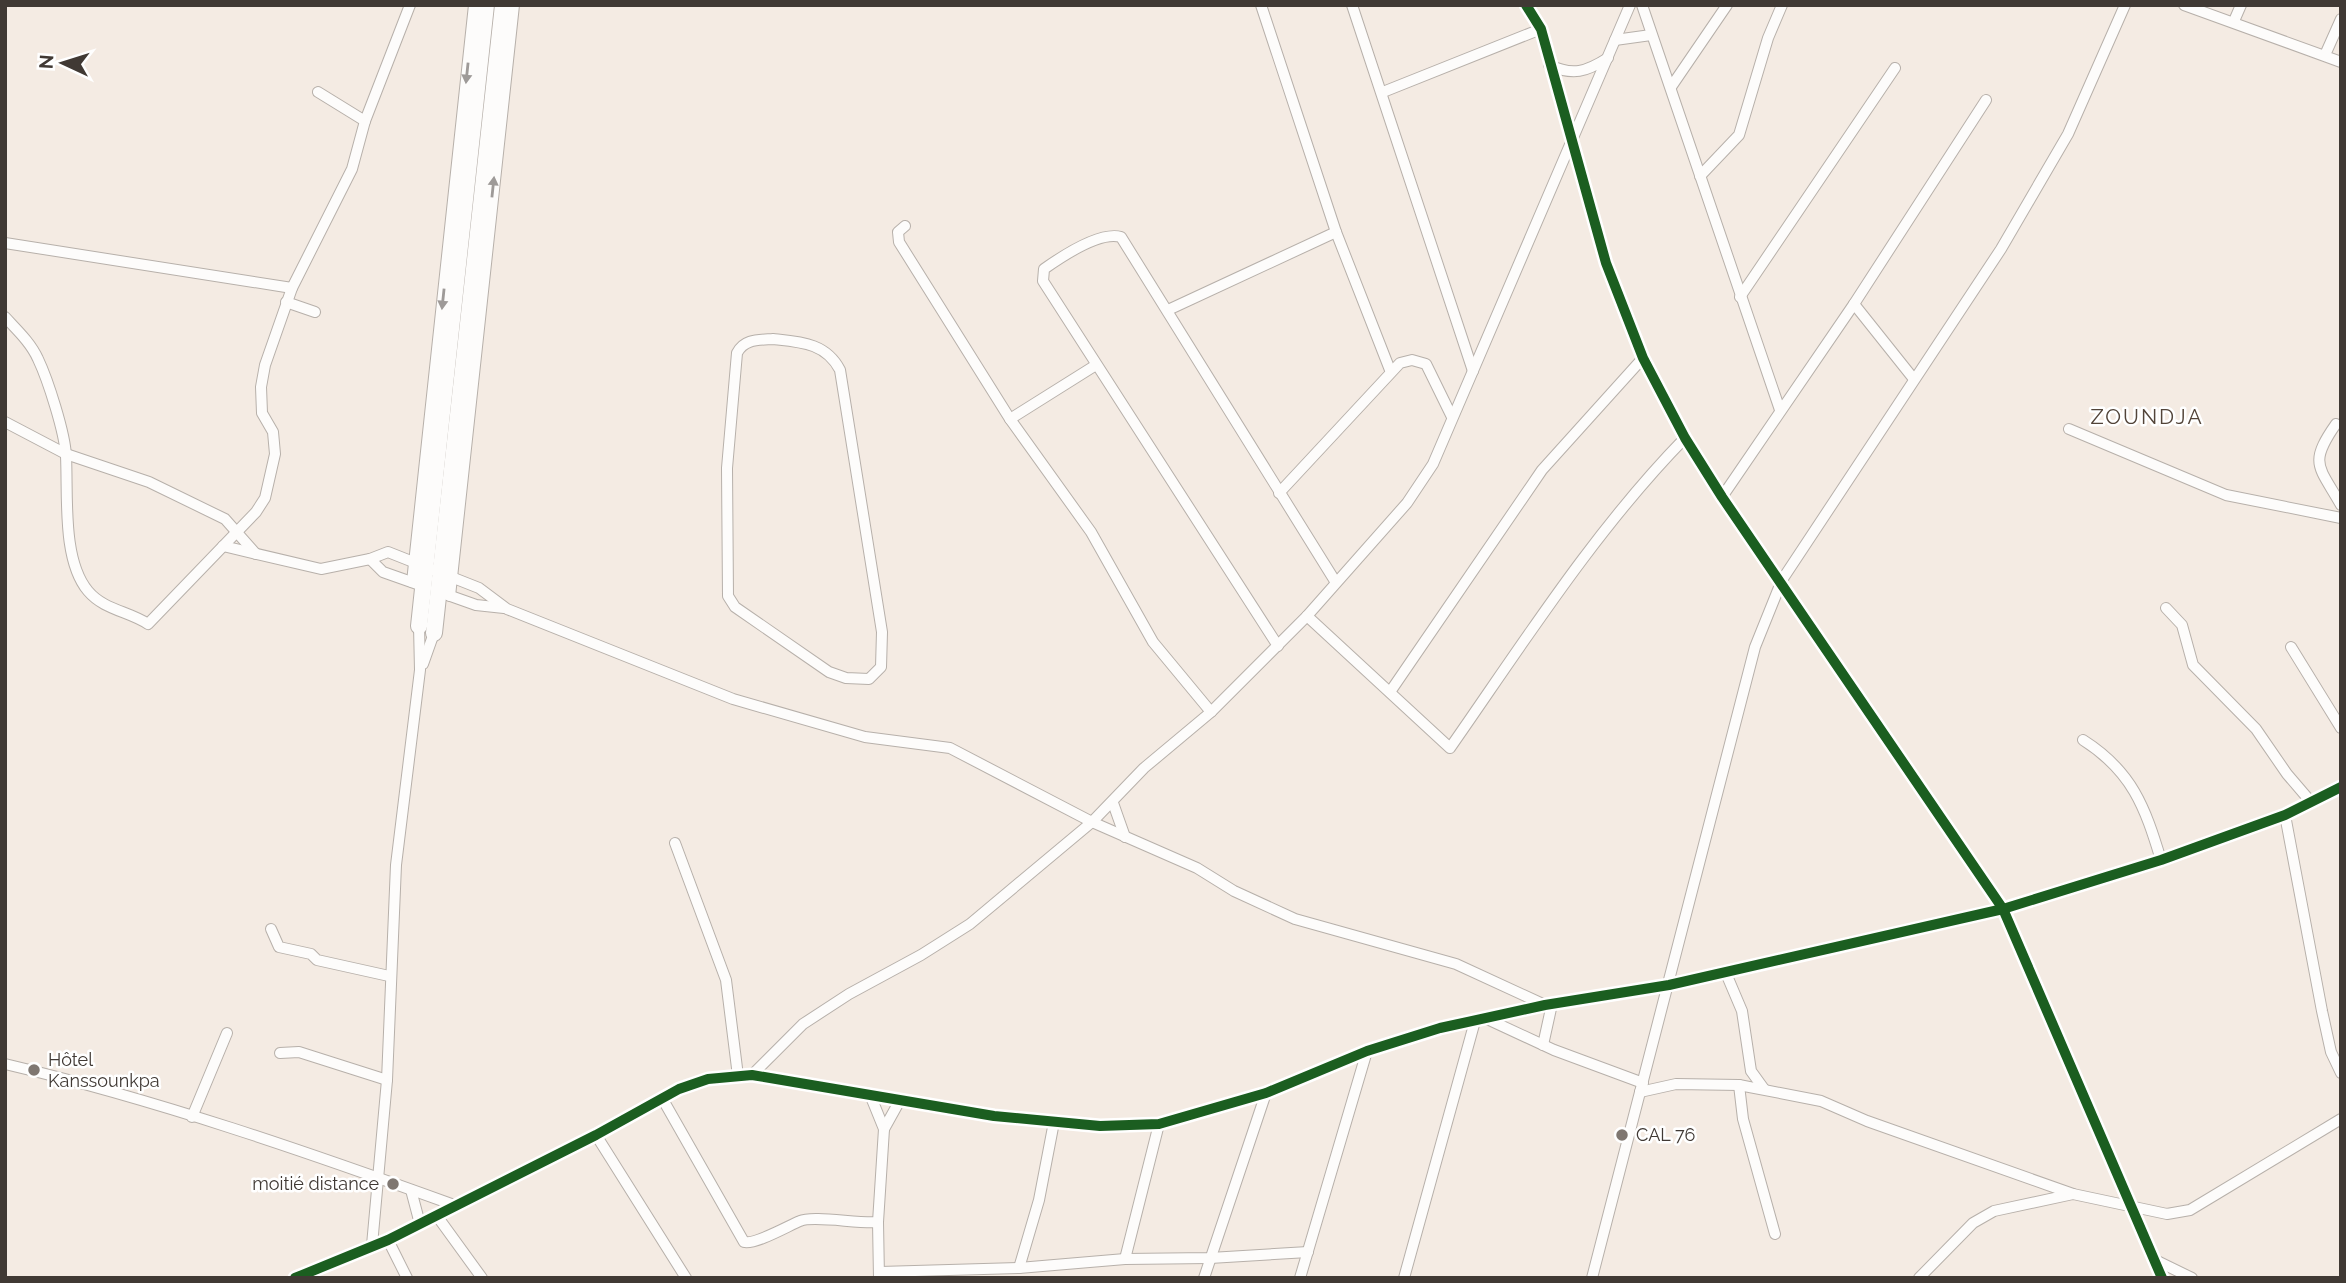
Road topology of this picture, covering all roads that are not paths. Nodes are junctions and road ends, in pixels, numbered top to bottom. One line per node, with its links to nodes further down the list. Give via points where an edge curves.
1 (410, 5): 30 (street)
2 (474, 5): 65 (street, one-way to 65)
3 (486, 5): 65 (main road)
4 (503, 5): 66 (main road)
5 (514, 5): 66 (street, one-way to 5)
6 (1261, 5): 34 (street)
7 (1352, 5): 28 (street)
8 (1526, 5): 18 (street)
9 (1630, 5): 20 (street)
10 (1642, 5): 19 (street)
11 (1727, 5): 26 (street)
12 (1782, 5): 32 (street, via 1739,135)
13 (2125, 5): 47 (street, via 2068,134 2001,249)
14 (2184, 5): 17 (street)
15 (2241, 5): 17 (street)
16 (2341, 19): 21 (street)
17 (2234, 21): 21 (street)
18 (1541, 29): 24 (street); 28 (street)
19 (1651, 35): 20 (street); 26 (street)
20 (1615, 40): 22 (street)
21 (2325, 55): 23 (street)
22 (1608, 58): 24 (street, via 1580,72); 31 (street)
23 (2341, 62)
24 (1549, 65): 31 (street)
25 (1895, 68): 37 (street)
26 (1671, 87): 32 (street)
27 (318, 92): 30 (street)
28 (1382, 92): 46 (street)
29 (1986, 100): 39 (street)
30 (365, 121): 36 (street, via 352,169)
31 (1572, 146): 43 (street, via 1606,263); 46 (street)
32 (1700, 176): 37 (street)
33 (905, 226): 51 (street, via 898,232 899,242)
34 (1336, 232): 40 (street); 45 (street)
35 (5, 243): 36 (street)
36 (292, 288): 38 (street)
37 (1740, 297): 49 (street)
38 (286, 302): 41 (street); 61 (street, via 261,387 262,413 273,432 272,476 256,512)
39 (1854, 304): 47 (street); 49 (street)
40 (1168, 310): 44 (street, via 1122,237 1083,246 1044,269 1043,281); 57 (street)
41 (315, 313)
42 (5, 317): 56 (street, via 38,359)
43 (1643, 358): 55 (street); 78 (street, via 1542,470)
44 (1096, 365): 51 (street); 75 (street)
45 (1390, 370): 50 (street, via 1412,360 1426,364); 57 (street)
46 (1474, 371): 50 (street)
47 (1913, 378): 67 (street)
48 (733, 390): 48 (street, via 727,468 728,596 735,607 829,672 869,679 881,667 882,632 840,370 827,351 815,345 753,340 740,346)
49 (1780, 410): 58 (street)
50 (1452, 417): 68 (street, via 1422,482)
51 (1010, 419): 79 (street, via 1091,532 1153,642)
52 (5, 422): 56 (street)
53 (2336, 424): 59 (street, via 2317,460)
54 (2069, 429): 60 (street, via 2226,495)
55 (1685, 438): 58 (street); 78 (street, via 1659,463 1590,551 1450,748)
56 (66, 454): 61 (street, via 149,482 225,519); 62 (street, via 65,498 77,576 107,607 148,624)
57 (1279, 493): 68 (street)
58 (1722, 497): 67 (street)
59 (2341, 505)
60 (2341, 518)
61 (236, 532): 62 (street); 63 (street)
62 (223, 546): 63 (street)
63 (256, 554): 64 (street, via 321,569)
64 (370, 559): 65 (street, via 388,552); 69 (street, via 383,572)
65 (420, 565): 66 (street); 69 (main road)
66 (447, 576): 70 (main road); 71 (street, via 479,588)
67 (1782, 580): 90 (street); 94 (street, via 1755,647)
68 (1335, 582): 73 (street)
69 (418, 584): 70 (street); 74 (main road)
70 (445, 594): 71 (street, via 476,605); 74 (main road)
71 (507, 608): 86 (street, via 733,699 865,737 950,748)
72 (2166, 608): 84 (street, via 2182,625 2193,665 2256,729)
73 (1307, 616): 75 (street); 78 (street)
74 (426, 630): 77 (street); 77 (street)
75 (1278, 646): 79 (street)
76 (2291, 647): 80 (street)
77 (420, 670): 93 (street, via 396,865)
78 (1390, 692)
79 (1211, 712): 83 (street, via 1144,768)
80 (2341, 727)
81 (2083, 740): 89 (street, via 2110,757 2127,779 2149,821)
82 (2341, 787): 84 (street)
83 (1113, 803): 86 (street); 87 (street)
84 (2311, 803): 85 (street)
85 (2285, 815): 89 (street); 102 (street, via 2322,1011)
86 (1093, 822): 87 (street); 103 (street, via 970,924 803,1024)
87 (1125, 837): 95 (street, via 1295,919 1456,964)
88 (675, 843): 104 (street, via 726,980)
89 (2161, 860): 90 (street)
90 (2003, 909): 92 (street); 123 (street)
91 (271, 929): 93 (street, via 279,947)
92 (1725, 971): 94 (street); 108 (street, via 1742,1011 1751,1071)
93 (389, 975): 105 (street)
94 (1669, 985): 95 (street); 107 (street)
95 (1549, 1005): 96 (street); 98 (street)
96 (1480, 1019): 98 (street); 99 (street); 142 (street)
97 (227, 1033): 113 (street)
98 (1543, 1045): 107 (street)
99 (1367, 1051): 109 (street); 130 (street)
100 (280, 1053): 105 (street, via 299,1052)
101 (5, 1064): 113 (street, via 92,1085)
102 (2341, 1073)
103 (752, 1075): 104 (street); 110 (street)
104 (738, 1076): 111 (street, via 694,1083)
105 (387, 1080): 119 (street)
106 (1739, 1085): 107 (street); 108 (street); 127 (street, via 1743,1119)
107 (1642, 1087): 143 (street)
108 (1763, 1089): 121 (street, via 1821,1101)
109 (1266, 1093): 116 (street); 131 (street)
110 (871, 1097): 112 (street); 117 (street)
111 (662, 1098): 118 (street); 125 (street, via 744,1242 754,1243 800,1221)
112 (899, 1102): 115 (street); 117 (street)
113 (191, 1117): 119 (street)
114 (2341, 1119): 123 (street, via 2190,1210 2167,1214)
115 (1054, 1122): 116 (street); 134 (street, via 1039,1200)
116 (1159, 1125): 132 (street)
117 (884, 1129): 125 (street)
118 (596, 1135): 122 (street); 139 (street)
119 (377, 1177): 120 (street); 129 (street)
120 (411, 1190): 122 (street); 126 (street)
121 (2073, 1194): 123 (street); 144 (street, via 1994,1211 1973,1223)
122 (454, 1205): 124 (street)
123 (2133, 1206): 133 (street)
124 (437, 1216): 126 (street); 138 (street)
125 (878, 1222): 135 (street)
126 (421, 1224): 128 (street)
127 (1775, 1234)
128 (388, 1240): 129 (street); 137 (street)
129 (372, 1245): 136 (street)
130 (1308, 1252): 131 (street); 141 (street)
131 (1210, 1258): 132 (street); 140 (street)
132 (1125, 1259): 134 (street)
133 (2155, 1260): 145 (street); 146 (street)
134 (1018, 1268): 135 (street)
135 (879, 1275)
136 (295, 1278)
137 (407, 1278)
138 (482, 1278)
139 (686, 1278)
140 (1204, 1278)
141 (1300, 1278)
142 (1404, 1278)
143 (1592, 1278)
144 (1919, 1278)
145 (2162, 1278)
146 (2192, 1278)

